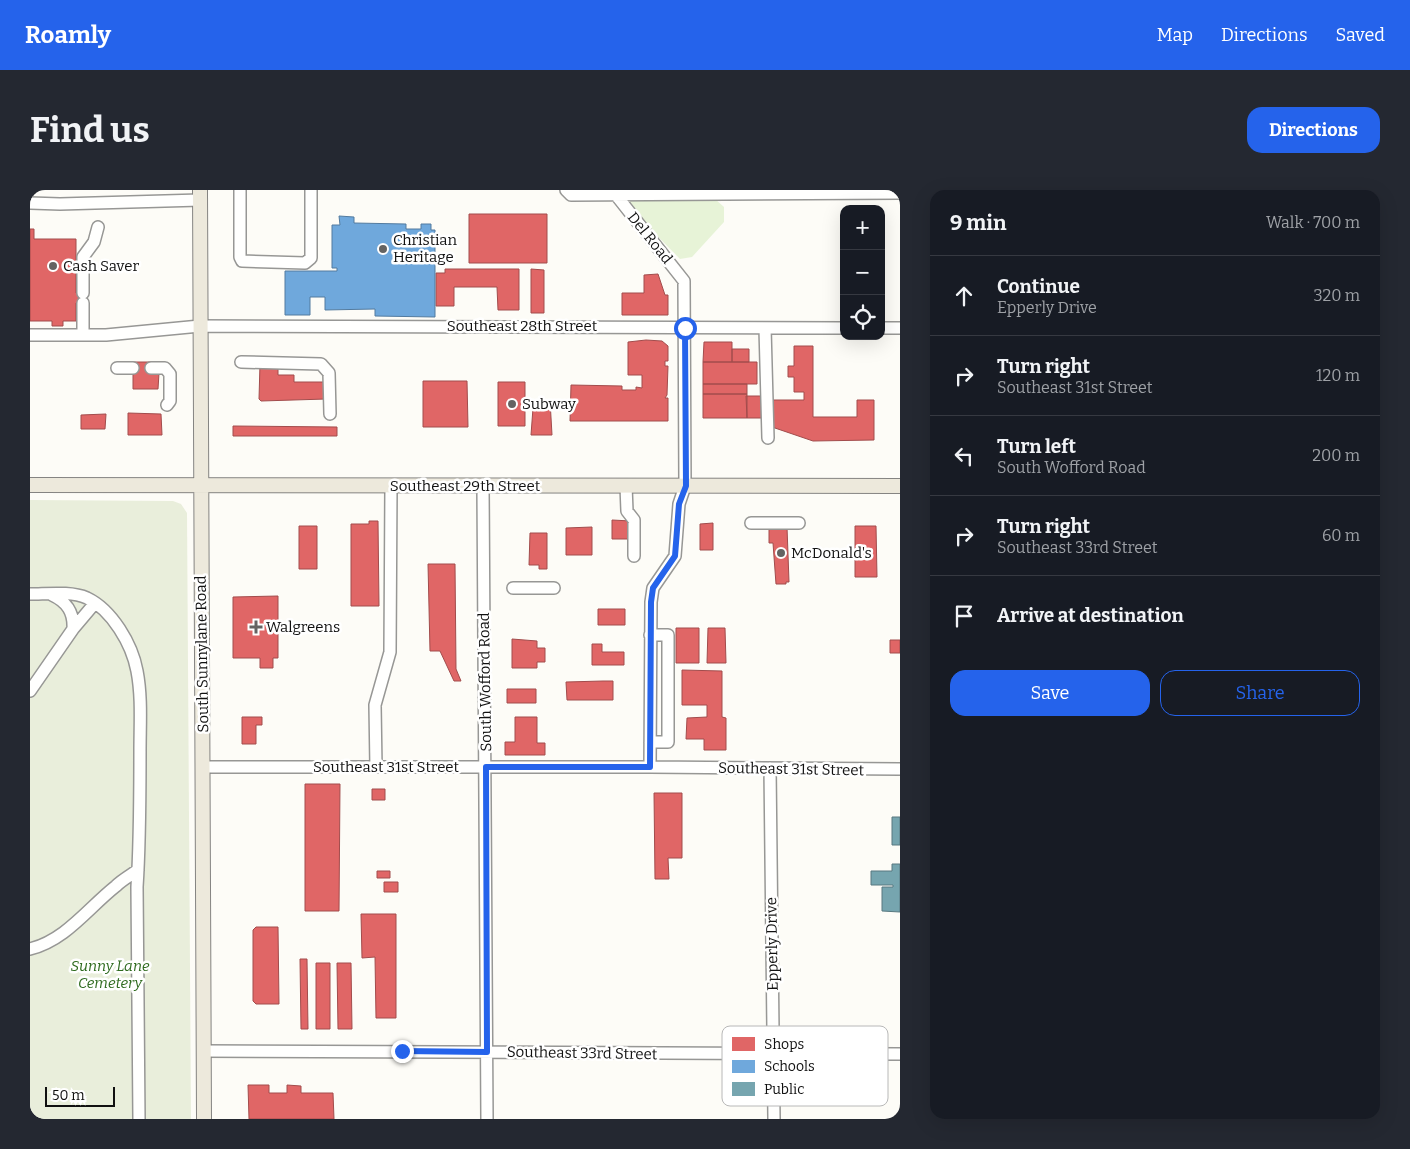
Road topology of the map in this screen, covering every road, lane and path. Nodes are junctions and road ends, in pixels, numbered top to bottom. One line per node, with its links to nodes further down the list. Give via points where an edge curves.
1 (240, 190): 2 (street, via 242,261 306,263 311,258)
2 (311, 190)
3 (756, 191): 5 (street); 7 (street)
4 (568, 192): 7 (street)
5 (900, 193)
6 (200, 195): 8 (street); 10 (main road, South Sunnylane Road)
7 (616, 195): 11 (street, Del Road, via 684,281)
8 (30, 203)
9 (98, 227): 17 (street, via 94,242 83,257)
10 (200, 326): 11 (street, Southeast 28th Street); 17 (street, Southeast 28th Street); 25 (main road, South Sunnylane Road)
11 (685, 328): 12 (street, Southeast 28th Street); 30 (street)
12 (765, 328): 13 (street, Southeast 28th Street); 24 (street)
13 (840, 328)
14 (885, 328): 15 (street)
15 (900, 328)
16 (30, 335): 17 (street, Southeast 28th Street)
17 (83, 335)
18 (241, 362): 23 (street, via 321,364 329,373)
19 (117, 368): 20 (street)
20 (134, 368)
21 (151, 368): 22 (street, via 165,368 170,374 170,401)
22 (167, 405)
23 (330, 414)
24 (768, 438)
25 (200, 485): 26 (main road, Southeast 29th Street); 27 (main road, Southeast 29th Street); 48 (main road, South Sunnylane Road)
26 (30, 486)
27 (391, 486): 28 (main road, Southeast 29th Street); 49 (street, via 390,652 375,705)
28 (483, 486): 29 (main road, Southeast 29th Street); 50 (street, South Wofford Road)
29 (626, 486): 30 (main road, Southeast 29th Street); 34 (street, via 628,511 634,520)
30 (686, 486): 31 (main road, Southeast 29th Street); 41 (street, via 679,504 675,556 653,588)
31 (900, 486)
32 (751, 523): 33 (street)
33 (799, 523)
34 (634, 556)
35 (513, 588): 36 (street)
36 (554, 588)
37 (30, 594): 38 (street)
38 (50, 594): 39 (street, via 85,598); 40 (street, via 63,600 70,609)
39 (95, 603): 40 (street); 54 (street, via 126,642 138,679)
40 (73, 629): 44 (street)
41 (650, 635): 42 (street); 43 (street, via 668,635)
42 (650, 665): 43 (street); 45 (street)
43 (668, 665): 46 (street)
44 (30, 690)
45 (650, 708): 46 (street); 47 (street)
46 (668, 708): 47 (street, via 668,742)
47 (650, 742): 51 (street)
48 (203, 767): 49 (street, Southeast 31st Street); 57 (main road, South Sunnylane Road)
49 (376, 767): 50 (street, Southeast 31st Street)
50 (486, 767): 51 (street, Southeast 31st Street); 58 (street, South Wofford Road)
51 (650, 767): 52 (street, Southeast 31st Street)
52 (770, 768): 53 (street, Southeast 31st Street); 56 (street, Epperly Drive)
53 (900, 770)
54 (138, 870): 55 (street, via 46,945); 61 (street)
55 (30, 949)
56 (774, 1026)
57 (204, 1051): 58 (street, Southeast 33rd Street); 62 (main road, South Sunnylane Road)
58 (487, 1052): 59 (street, Southeast 33rd Street); 63 (street, South Wofford Road)
59 (722, 1054)
60 (774, 1106): 64 (street, Epperly Drive)
61 (139, 1119)
62 (204, 1119)
63 (487, 1119)
64 (774, 1119)

